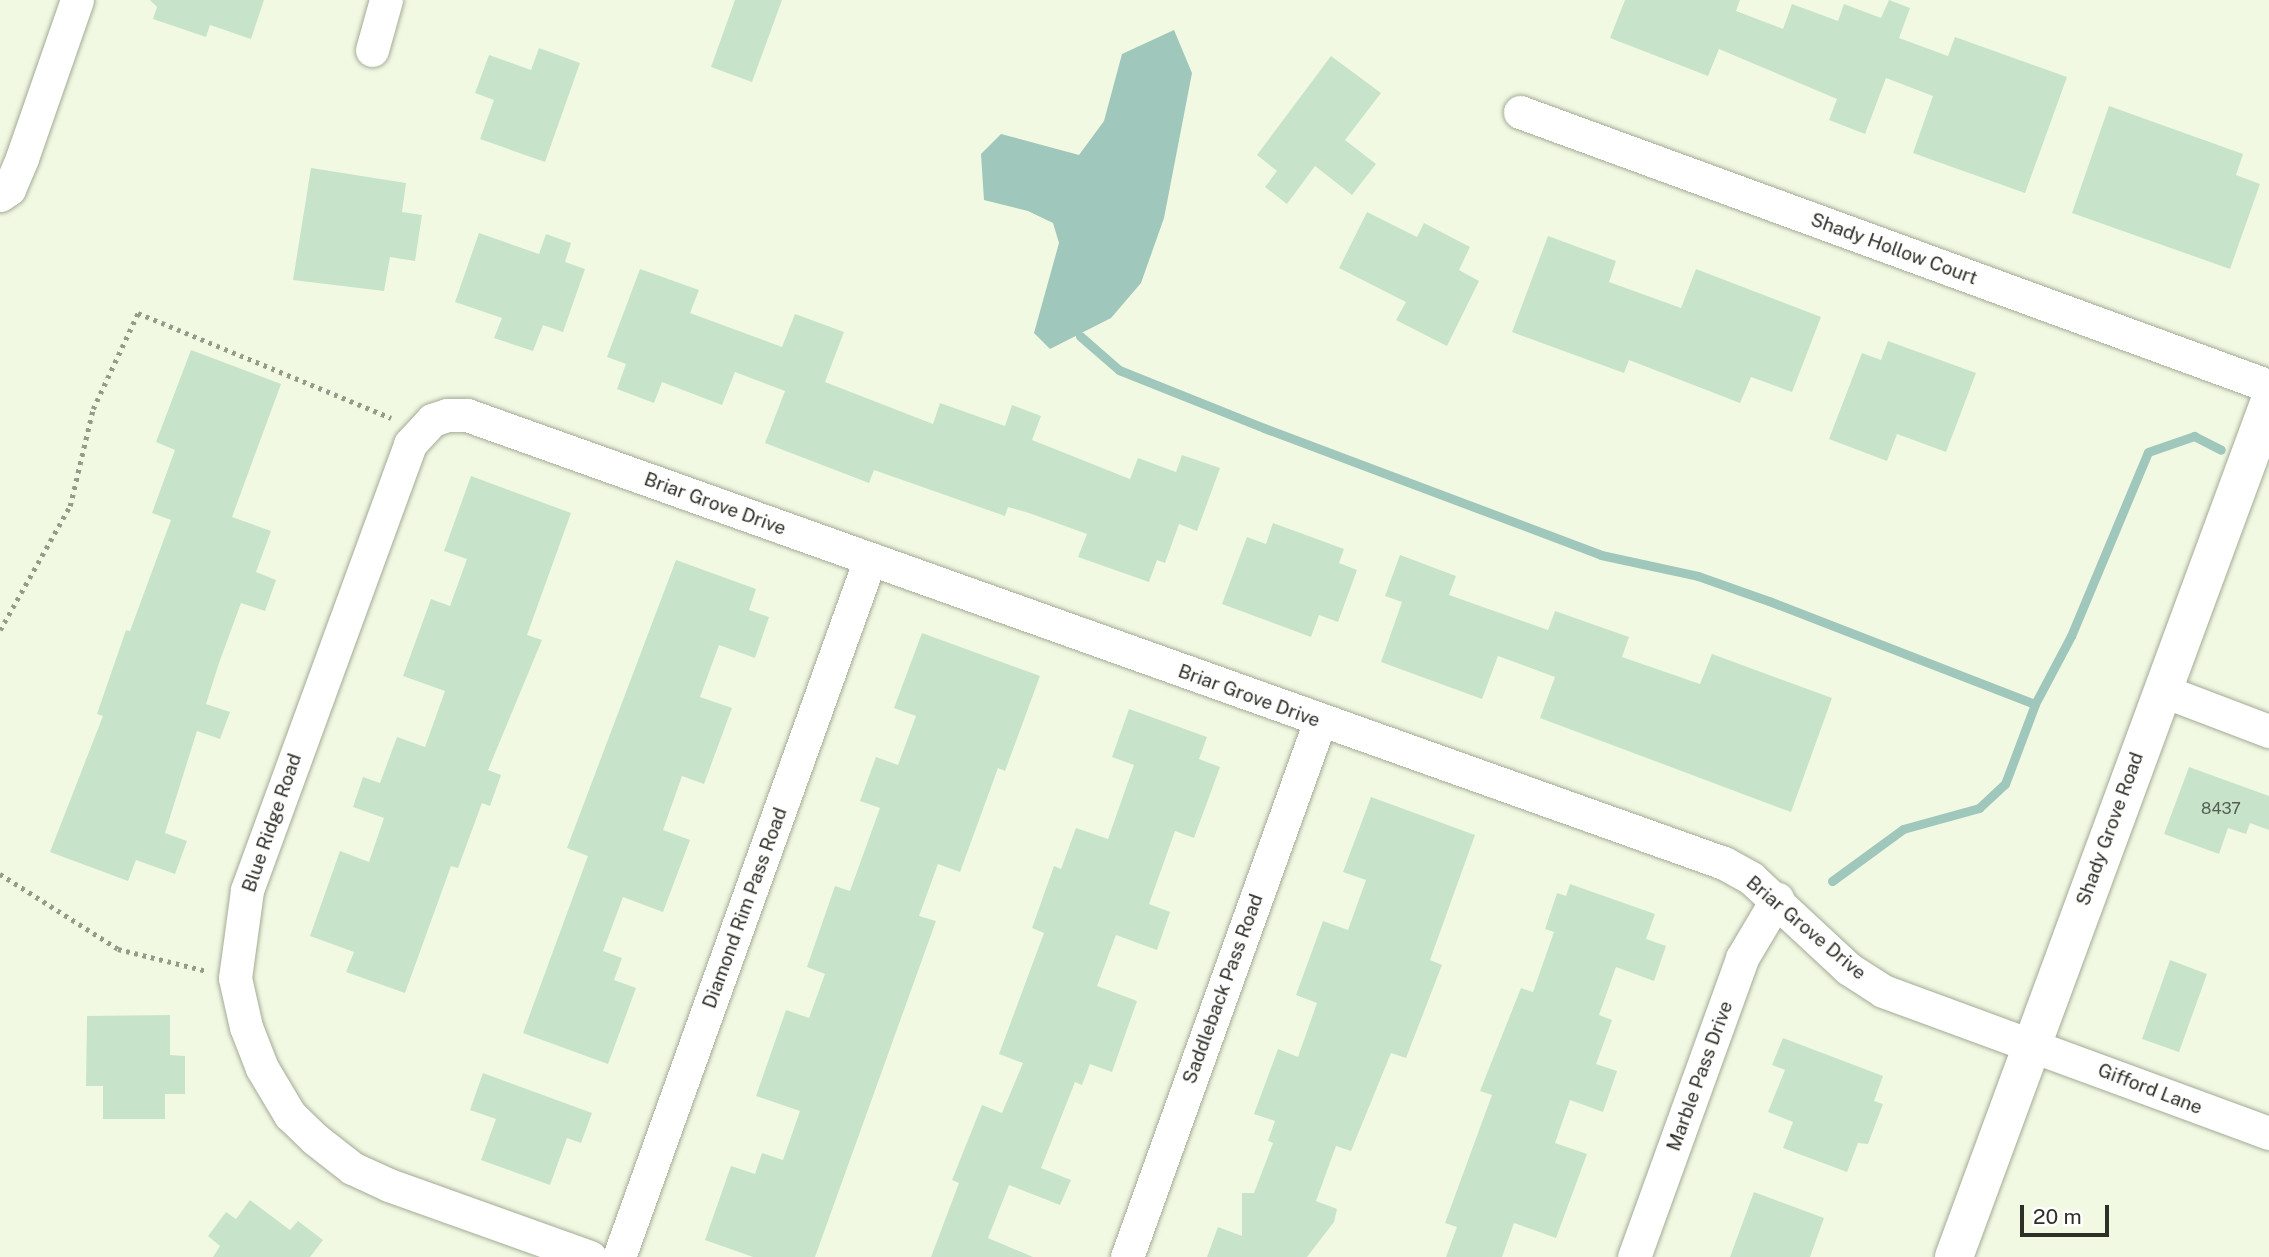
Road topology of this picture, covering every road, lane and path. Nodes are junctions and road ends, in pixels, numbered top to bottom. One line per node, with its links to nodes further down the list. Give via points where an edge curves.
1 (77, 0): 5 (street, via 22,158 9,189)
2 (386, 0): 3 (street)
3 (372, 50)
4 (1520, 112): 6 (street, Shady Hollow Court)
5 (0, 195)
6 (2269, 386)
7 (2269, 403): 11 (street, Shady Grove Road)
8 (426, 425): 9 (street, Briar Grove Drive, via 447,415 467,415); 10 (path, via 138,313 93,409 70,506); 16 (street, Blue Ridge Road, via 410,444 247,890)
9 (870, 559): 12 (street, Briar Grove Drive); 20 (street, Diamond Rim Pass Road)
10 (0, 630)
11 (2161, 690): 13 (street); 17 (street, Shady Grove Road)
12 (1320, 721): 15 (street, Briar Grove Drive, via 1724,863); 21 (street, Saddleback Pass Road)
13 (2269, 731)
14 (0, 874): 16 (path, via 118,949)
15 (1777, 900): 17 (street, Briar Grove Drive, via 1849,969 1884,991); 22 (street, Marble Pass Drive, via 1742,958)
16 (235, 978): 19 (street, Blue Ridge Road, via 246,1027 262,1068 290,1115 315,1139 352,1168 389,1185)
17 (2031, 1046): 18 (street, Gifford Lane); 23 (street, Shady Grove Road)
18 (2269, 1133)
19 (590, 1257)
20 (619, 1257)
21 (1127, 1257)
22 (1634, 1257)
23 (1954, 1257)

